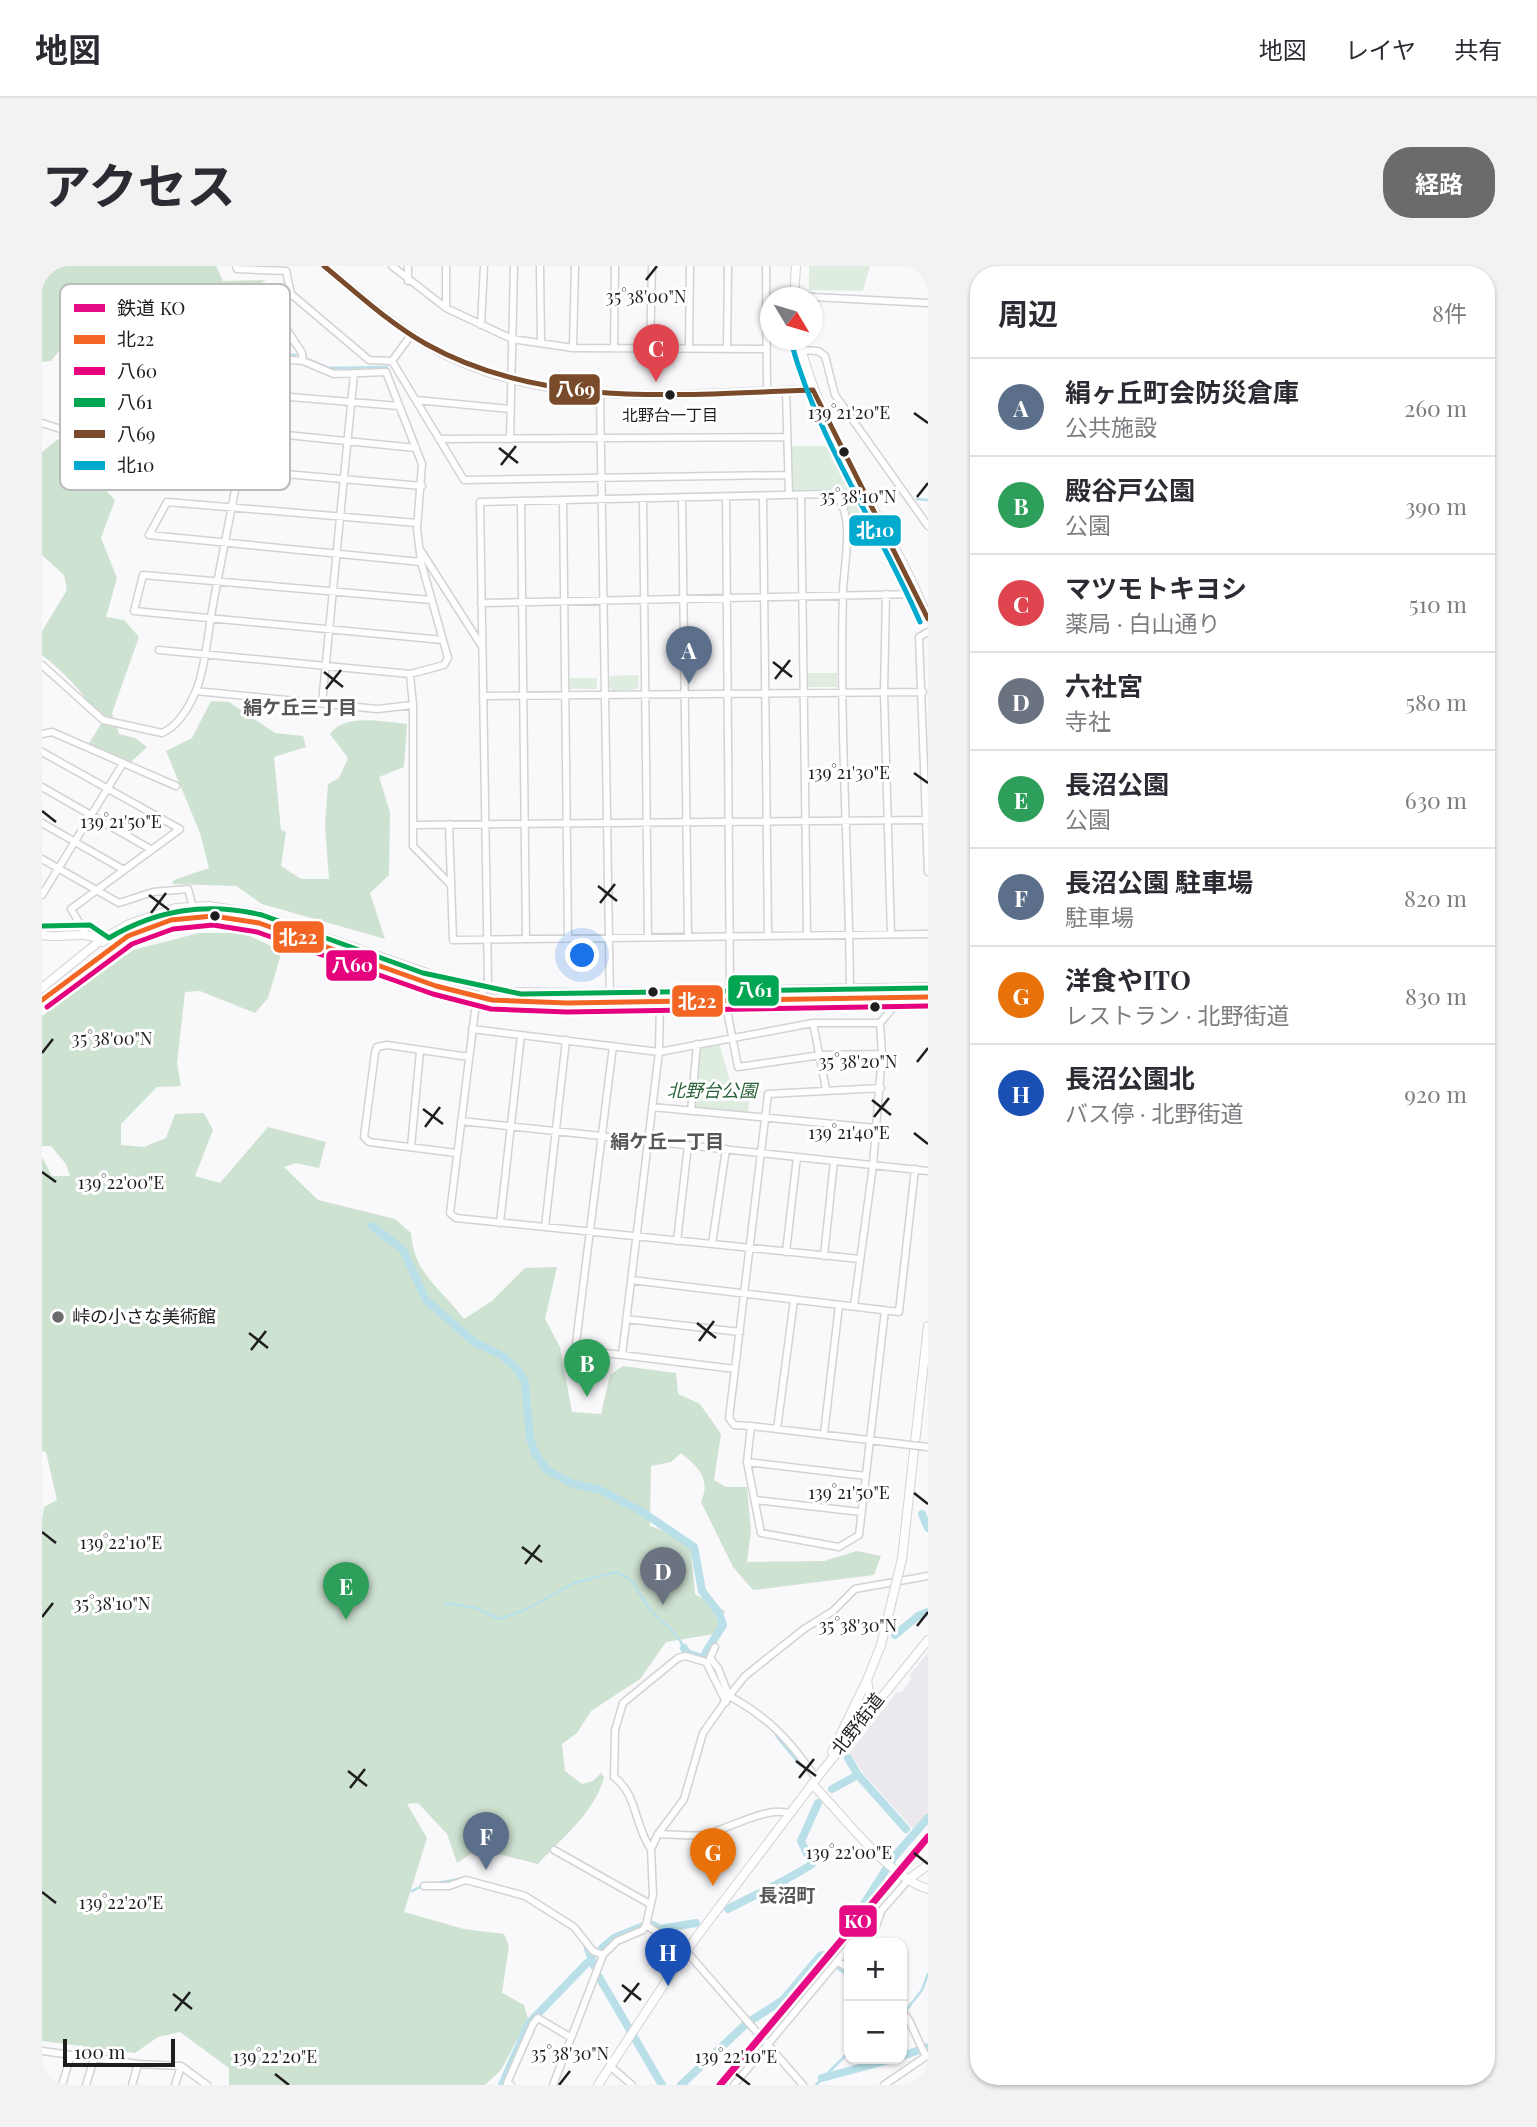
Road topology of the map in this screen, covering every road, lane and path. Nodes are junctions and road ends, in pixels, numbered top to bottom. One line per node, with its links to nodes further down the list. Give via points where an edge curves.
1 (236, 266): 16 (street)
2 (324, 266): 25 (main road)
3 (392, 266): 17 (street)
4 (408, 266): 17 (street)
5 (446, 266): 22 (street)
6 (484, 266): 23 (street)
7 (514, 266): 26 (street)
8 (540, 266): 27 (street)
9 (575, 266): 28 (street)
10 (615, 266): 29 (street)
11 (652, 266): 30 (street)
12 (690, 266): 31 (street)
13 (728, 266): 32 (street)
14 (766, 266): 18 (street)
15 (796, 266): 19 (main road)
16 (289, 269): 38 (street, via 291,294 369,360)
17 (408, 281): 22 (street)
18 (766, 287)
19 (795, 287)
20 (823, 298): 21 (street)
21 (928, 303)
22 (446, 309): 23 (street)
23 (481, 325): 26 (street)
24 (290, 335): 37 (street)
25 (411, 335): 38 (street); 40 (main road, via 461,363)
26 (513, 339): 27 (street); 40 (street)
27 (541, 343): 28 (street)
28 (573, 348): 29 (street)
29 (614, 348): 30 (street)
30 (650, 348): 31 (street)
31 (689, 348): 32 (street)
32 (727, 349): 33 (street)
33 (760, 349)
34 (766, 350): 42 (street)
35 (802, 350): 41 (main road); 77 (street, via 825,356 835,395)
36 (290, 360): 37 (street)
37 (303, 361): 39 (street, via 334,374)
38 (393, 361): 46 (street)
39 (354, 374): 47 (street); 48 (street, via 386,372)
40 (510, 381): 44 (main road); 49 (street)
41 (813, 390): 43 (main road); 85 (main road)
42 (766, 391): 43 (main road); 44 (main road)
43 (786, 391): 53 (street)
44 (600, 393): 54 (street)
45 (290, 398): 47 (street)
46 (415, 400): 49 (street); 55 (street)
47 (351, 404): 48 (street); 57 (street)
48 (399, 406): 58 (street)
49 (510, 409): 56 (street)
50 (42, 423): 51 (street)
51 (60, 429)
52 (290, 435): 57 (street)
53 (787, 437): 54 (street); 60 (street)
54 (601, 438): 56 (street); 61 (street)
55 (439, 439): 56 (street); 61 (street, via 464,480)
56 (510, 439)
57 (347, 441): 58 (street); 62 (street)
58 (416, 448): 63 (street)
59 (290, 474): 62 (street)
60 (788, 475): 61 (street); 65 (street)
61 (601, 478): 70 (street)
62 (344, 479): 63 (street); 75 (street)
63 (422, 486): 76 (street)
64 (235, 490): 74 (street)
65 (789, 495): 66 (street); 67 (street)
66 (801, 495): 86 (street, via 836,495 841,501 846,520); 87 (street)
67 (763, 496): 68 (street); 89 (street)
68 (726, 497): 69 (street); 88 (street)
69 (682, 498): 71 (street); 90 (street)
70 (602, 499): 71 (street); 72 (street); 93 (street)
71 (643, 499): 91 (street)
72 (563, 500): 73 (street); 94 (street)
73 (521, 501): 95 (street); 96 (street, via 480,502)
74 (232, 507): 75 (street); 78 (street); 78 (street, via 167,502 149,535)
75 (340, 516): 76 (street); 80 (street)
76 (417, 523): 79 (street)
77 (928, 526)
78 (225, 543): 80 (street); 82 (street)
79 (420, 550): 81 (street); 102 (street)
80 (336, 554): 81 (street); 83 (street)
81 (421, 562): 92 (street)
82 (217, 581): 83 (street); 98 (street); 98 (street, via 143,575 134,611)
83 (333, 591): 92 (street); 99 (street)
84 (886, 594): 85 (street); 86 (street); 109 (street)
85 (918, 594): 97 (main road)
86 (843, 595): 87 (street); 113 (street)
87 (803, 596): 89 (street); 112 (street)
88 (727, 597): 89 (street); 90 (street); 115 (street)
89 (764, 597): 111 (street)
90 (683, 598): 91 (street); 114 (street)
91 (644, 599): 93 (street); 118 (street)
92 (431, 600): 101 (street)
93 (603, 600): 94 (street); 117 (street)
94 (564, 601): 95 (street); 116 (street)
95 (522, 602): 96 (street); 120 (street)
96 (481, 603): 102 (street)
97 (928, 618)
98 (210, 619): 99 (street); 104 (street)
99 (329, 630): 101 (street); 106 (street)
100 (928, 632): 110 (street, via 919,637)
101 (443, 640): 107 (street, via 448,658 444,665)
102 (482, 647): 119 (street)
103 (159, 650): 104 (street)
104 (204, 653): 106 (street); 108 (street)
105 (42, 665): 108 (street, via 103,720 150,733 162,733 176,725)
106 (325, 666): 107 (street); 121 (street)
107 (410, 674): 122 (street)
108 (196, 691): 121 (street)
109 (884, 692): 110 (street); 113 (street); 131 (street)
110 (923, 692): 123 (street)
111 (766, 693): 112 (street); 115 (street); 132 (street)
112 (804, 693): 113 (street); 133 (street)
113 (844, 693): 134 (street)
114 (685, 694): 115 (street); 118 (street); 136 (street)
115 (728, 694): 137 (street)
116 (565, 695): 117 (street); 120 (street); 141 (street)
117 (605, 695): 118 (street); 142 (street)
118 (645, 695): 138 (street)
119 (483, 696): 120 (street); 144 (street)
120 (523, 696): 140 (street)
121 (322, 703): 122 (street, via 377,709)
122 (413, 705): 145 (street)
123 (927, 729): 135 (street)
124 (42, 734): 126 (street, via 52,732)
125 (42, 752): 129 (street)
126 (122, 765): 127 (street); 129 (street)
127 (176, 786)
128 (42, 788): 130 (street)
129 (107, 789): 130 (street); 147 (street, via 180,829)
130 (91, 815): 146 (street); 147 (street)
131 (887, 819): 134 (street); 135 (street); 158 (street)
132 (767, 820): 133 (street); 137 (street); 163 (street)
133 (806, 820): 134 (street); 160 (street)
134 (847, 820): 161 (street)
135 (927, 820): 151 (street)
136 (687, 821): 137 (street); 138 (street); 165 (street)
137 (729, 821): 162 (street)
138 (647, 822): 142 (street); 164 (street)
139 (42, 823): 146 (street)
140 (525, 823): 141 (street); 144 (street); 169 (street)
141 (567, 823): 142 (street); 166 (street)
142 (607, 823): 167 (street)
143 (449, 824): 144 (street); 145 (street); 152 (street); 171 (street)
144 (485, 824): 168 (street)
145 (414, 825): 152 (street, via 413,846)
146 (75, 842): 149 (street); 150 (street)
147 (152, 850): 150 (street)
148 (42, 859): 149 (street)
149 (58, 869): 153 (street); 154 (street)
150 (124, 870): 153 (street)
151 (928, 872)
152 (450, 884): 171 (street)
153 (97, 890): 155 (street, via 119,903 153,892 188,889); 157 (street, via 71,909)
154 (42, 895)
155 (193, 906): 170 (main road, via 144,918); 175 (main road, via 243,909 433,976)
156 (42, 934): 157 (main road)
157 (86, 934): 170 (main road)
158 (891, 934): 159 (street); 161 (street)
159 (928, 934)
160 (807, 935): 161 (street); 163 (street)
161 (850, 935): 176 (street)
162 (729, 936): 163 (street); 165 (street); 177 (street)
163 (768, 936)
164 (648, 937): 165 (street); 167 (street)
165 (688, 937)
166 (568, 938): 167 (street); 169 (street)
167 (609, 938): 181 (street)
168 (487, 939): 169 (street); 171 (street); 175 (street)
169 (526, 939)
170 (101, 940): 172 (main road); 174 (main road)
171 (453, 940)
172 (109, 948): 180 (main road, via 165,921 229,917 259,923); 182 (main road)
173 (928, 986): 176 (main road)
174 (42, 988)
175 (485, 989): 180 (street); 181 (main road)
176 (850, 989): 177 (main road)
177 (730, 990): 181 (main road)
178 (897, 997): 179 (main road); 183 (main road); 186 (street)
179 (928, 997)
180 (478, 998): 181 (main road, via 520,1003); 187 (street)
181 (610, 998): 184 (main road)
182 (42, 1000)
183 (725, 1000): 184 (main road); 189 (street)
184 (660, 1001): 194 (street)
185 (813, 1023): 186 (street); 189 (street); 196 (street)
186 (880, 1023): 195 (street)
187 (472, 1029): 188 (street); 197 (street)
188 (521, 1035): 190 (street); 204 (street)
189 (730, 1037): 191 (street); 196 (street, via 738,1068)
190 (566, 1040): 192 (street); 206 (street)
191 (697, 1044): 194 (street); 201 (street)
192 (613, 1046): 194 (street); 207 (street)
193 (420, 1051): 197 (street); 210 (street); 210 (street, via 377,1047 364,1137 369,1142)
194 (659, 1052): 200 (street)
195 (882, 1054): 196 (street); 198 (street)
196 (821, 1055): 199 (street)
197 (469, 1057): 203 (street)
198 (880, 1087): 199 (street); 205 (street)
199 (826, 1090): 202 (street, via 773,1091 768,1094)
200 (652, 1107): 201 (street); 208 (street)
201 (691, 1111): 202 (street)
202 (765, 1118): 205 (street); 213 (street)
203 (461, 1121): 204 (street); 212 (street)
204 (510, 1126): 206 (street); 219 (street)
205 (876, 1128): 216 (street)
206 (556, 1131): 207 (street); 220 (street)
207 (601, 1136): 208 (street); 221 (street)
208 (648, 1141): 209 (street); 222 (street)
209 (688, 1145): 211 (street); 223 (street)
210 (411, 1147): 212 (street)
211 (726, 1149): 213 (street); 224 (street)
212 (456, 1153): 219 (street, via 450,1213 456,1218)
213 (761, 1153): 214 (street); 225 (street)
214 (797, 1157): 215 (street); 226 (street)
215 (834, 1161): 216 (street); 227 (street)
216 (873, 1165): 217 (street); 228 (street)
217 (915, 1169): 218 (street); 234 (street, via 899,1312)
218 (928, 1171)
219 (500, 1223): 220 (street)
220 (545, 1227): 221 (street)
221 (590, 1232): 222 (street); 238 (street, via 576,1343 581,1350)
222 (636, 1237): 223 (street); 229 (street)
223 (677, 1241): 224 (street)
224 (712, 1244): 225 (street)
225 (750, 1248): 226 (street); 230 (street)
226 (786, 1252): 227 (street)
227 (824, 1256): 228 (street)
228 (860, 1259): 233 (street)
229 (631, 1280): 230 (street); 235 (street)
230 (744, 1294): 231 (street); 237 (street)
231 (794, 1300): 232 (street); 241 (street)
232 (839, 1305): 233 (street); 242 (street)
233 (854, 1307): 234 (street)
234 (885, 1310): 243 (street)
235 (626, 1319): 237 (street); 238 (street)
236 (928, 1326): 252 (main road, bridge, via 902,1559 881,1645)
237 (740, 1332): 239 (street)
238 (622, 1355): 239 (street)
239 (735, 1368): 240 (street, via 729,1418 734,1425)
240 (751, 1426): 241 (street); 245 (street)
241 (777, 1429): 242 (street)
242 (824, 1434): 243 (street)
243 (870, 1440): 244 (street, bridge); 246 (street)
244 (928, 1447)
245 (747, 1462): 246 (street); 247 (street)
246 (866, 1476): 248 (street)
247 (755, 1500): 248 (street); 248 (street, via 761,1533 839,1547 859,1535)
248 (861, 1512)
249 (928, 1576): 253 (street, via 855,1589 746,1676)
250 (928, 1640): 254 (main road, 北野街道)
251 (715, 1647): 253 (street, via 710,1658 718,1668)
252 (867, 1680): 254 (main road, via 870,1696); 255 (main road)
253 (727, 1699): 256 (street, via 758,1712 775,1726); 258 (street, via 703,1733 684,1799); 259 (street, via 706,1662 685,1656 623,1703 615,1730 614,1777 629,1792)
254 (877, 1701): 255 (main road, 北野街道)
255 (823, 1770): 256 (main road, 北野街道)
256 (814, 1781): 257 (main road, 北野街道); 262 (main road, via 868,1846)
257 (790, 1814): 258 (street, via 758,1816 702,1835); 270 (main road, 北野街道)
258 (658, 1834): 259 (street)
259 (651, 1849): 265 (street)
260 (554, 1850): 265 (street)
261 (928, 1865): 262 (main road)
262 (909, 1879): 264 (main road); 266 (street)
263 (424, 1886): 272 (street, via 449,1886 466,1880 525,1896 574,1927 593,1951)
264 (928, 1889)
265 (650, 1904): 267 (street)
266 (881, 1909): 268 (street); 269 (street)
267 (646, 1925): 270 (street); 272 (street)
268 (857, 1938)
269 (872, 1938)
270 (685, 1951): 277 (street); 284 (main road, 北野街道)
271 (844, 1953): 273 (street)
272 (603, 1955): 276 (street)
273 (837, 1961): 274 (street); 277 (street)
274 (844, 1966)
275 (907, 2017): 280 (street)
276 (570, 2037): 290 (street, via 538,2018 507,2083); 291 (street)
277 (766, 2046): 294 (street); 295 (street)
278 (42, 2051): 279 (street)
279 (71, 2055): 281 (street); 285 (street)
280 (927, 2056): 296 (street)
281 (94, 2059): 282 (street); 286 (street)
282 (138, 2064): 283 (street); 287 (street)
283 (181, 2066): 288 (street); 289 (street)
284 (610, 2066): 292 (main road, 北野街道); 293 (street)
285 (62, 2085)
286 (86, 2085)
287 (132, 2085)
288 (175, 2085)
289 (208, 2085)
290 (510, 2085)
291 (553, 2085)
292 (598, 2085)
293 (632, 2085)
294 (734, 2085)
295 (803, 2085)
296 (884, 2085)

